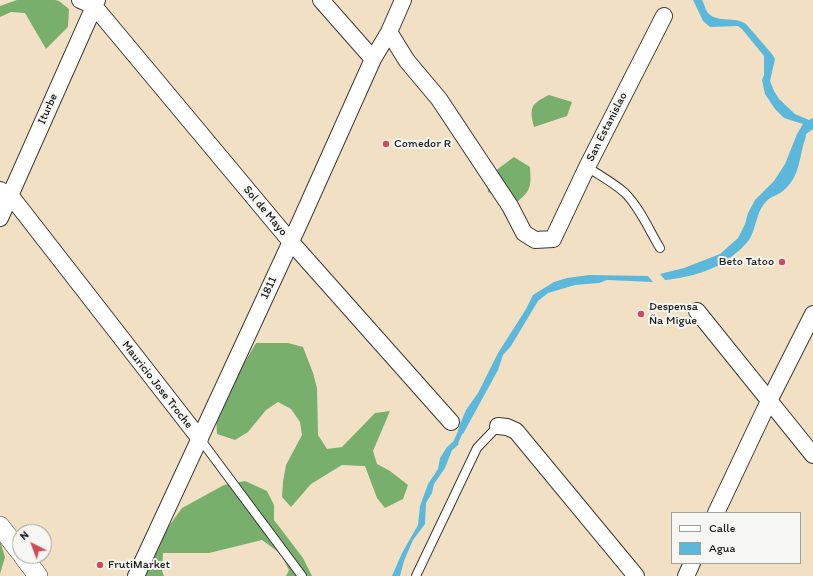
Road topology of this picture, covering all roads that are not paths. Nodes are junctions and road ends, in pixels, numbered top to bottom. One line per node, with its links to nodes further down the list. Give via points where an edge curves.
1 (321, 0): 6 (street)
2 (403, 0): 5 (street, 1811)
3 (90, 2): 8 (street, Iturbe); 10 (street, Sol de Mayo)
4 (664, 16): 7 (street, San Estanislao)
5 (389, 32): 6 (street, 1811); 7 (street, San Estanislao, via 407,61 439,99 510,206 524,233 536,240 553,239)
6 (373, 59): 10 (street, 1811)
7 (587, 167): 11 (lane, via 625,194)
8 (5, 193): 9 (street, Iturbe); 17 (street, Mauricio Jose Troche)
9 (0, 218)
10 (291, 242): 15 (street, Sol de Mayo); 17 (street, 1811)
11 (660, 248)
12 (697, 311): 14 (street)
13 (813, 314): 14 (street)
14 (769, 401): 18 (street); 19 (street)
15 (451, 422)
16 (498, 426): 27 (lane, via 477,448); 28 (street, via 516,431)
17 (200, 439): 25 (street, 1811); 26 (lane, Mauricio Jose Troche)
18 (813, 455)
19 (716, 512)
20 (0, 526): 21 (street)
21 (12, 542)
22 (29, 564): 24 (street)
23 (692, 564): 29 (street)
24 (38, 576)
25 (136, 576)
26 (302, 576)
27 (416, 576)
28 (636, 576)
29 (686, 576)

